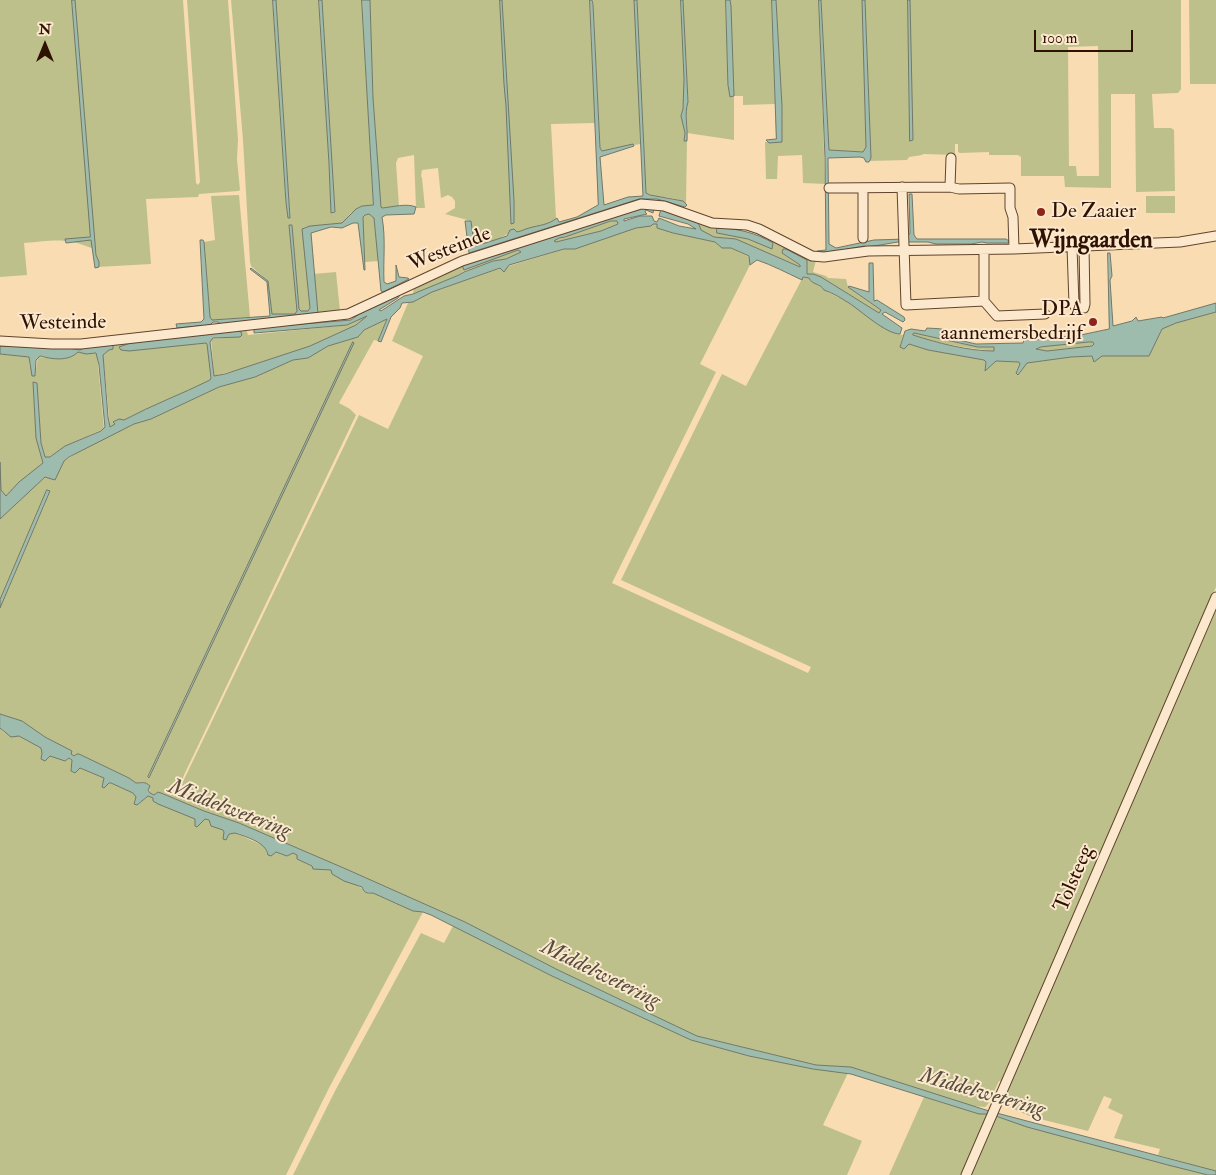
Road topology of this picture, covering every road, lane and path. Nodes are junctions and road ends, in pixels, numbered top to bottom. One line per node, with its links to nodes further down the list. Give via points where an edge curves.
1 (950, 158): 3 (street)
2 (902, 187): 3 (street); 5 (street); 8 (street)
3 (950, 187): 11 (street, via 1010,188)
4 (829, 188): 5 (street)
5 (863, 188): 7 (street)
6 (1216, 236): 9 (street, Westeinde, via 1180,242)
7 (863, 238)
8 (903, 244): 12 (street, Westeinde); 13 (street, via 906,305); 15 (street, Westeinde, via 863,252 812,256 747,225 712,223 664,206 641,204 462,261 348,314 82,344)
9 (1084, 246): 10 (street, Westeinde); 10 (street, via 1086,304 1080,309 1074,304)
10 (1072, 247): 11 (street, Westeinde)
11 (1014, 249): 12 (street, Westeinde)
12 (984, 250): 13 (street)
13 (984, 301): 14 (street, via 997,316)
14 (1045, 314)
15 (0, 342)
16 (1216, 597): 17 (street, Tolsteeg)
17 (966, 1175)

